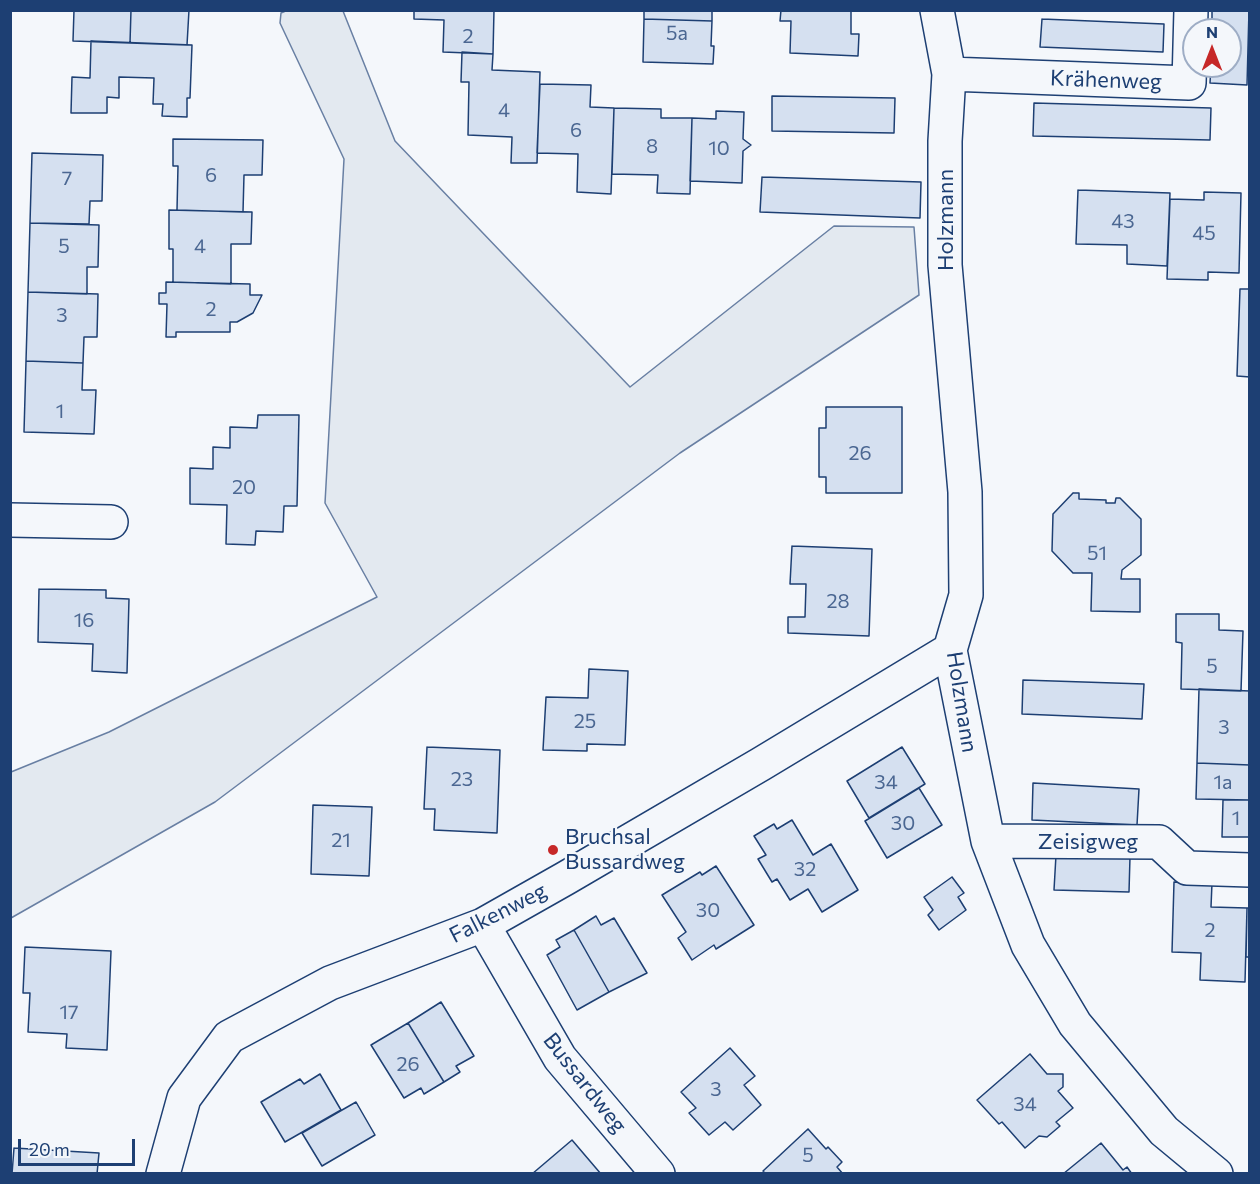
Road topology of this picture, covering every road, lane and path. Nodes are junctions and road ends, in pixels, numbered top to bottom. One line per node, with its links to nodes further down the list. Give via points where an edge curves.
1 (937, 10): 3 (street, Holzmann)
2 (1191, 10): 3 (street, Krähenweg, via 1189,83)
3 (949, 74): 6 (street, Holzmann, via 945,265 965,492 966,596)
4 (10, 520): 5 (street)
5 (111, 522)
6 (950, 650): 7 (street, Holzmann); 9 (street, Falkenweg)
7 (988, 841): 8 (street, Zeisigweg, via 1159,842 1187,868); 12 (street, Holzmann, via 1028,945 1075,1024 1164,1131)
8 (1250, 870)
9 (483, 925): 10 (street, Falkenweg, via 330,983 229,1037 184,1098); 11 (street, Bussardweg, via 560,1058)
10 (163, 1173)
11 (658, 1173)
12 (1216, 1173)

